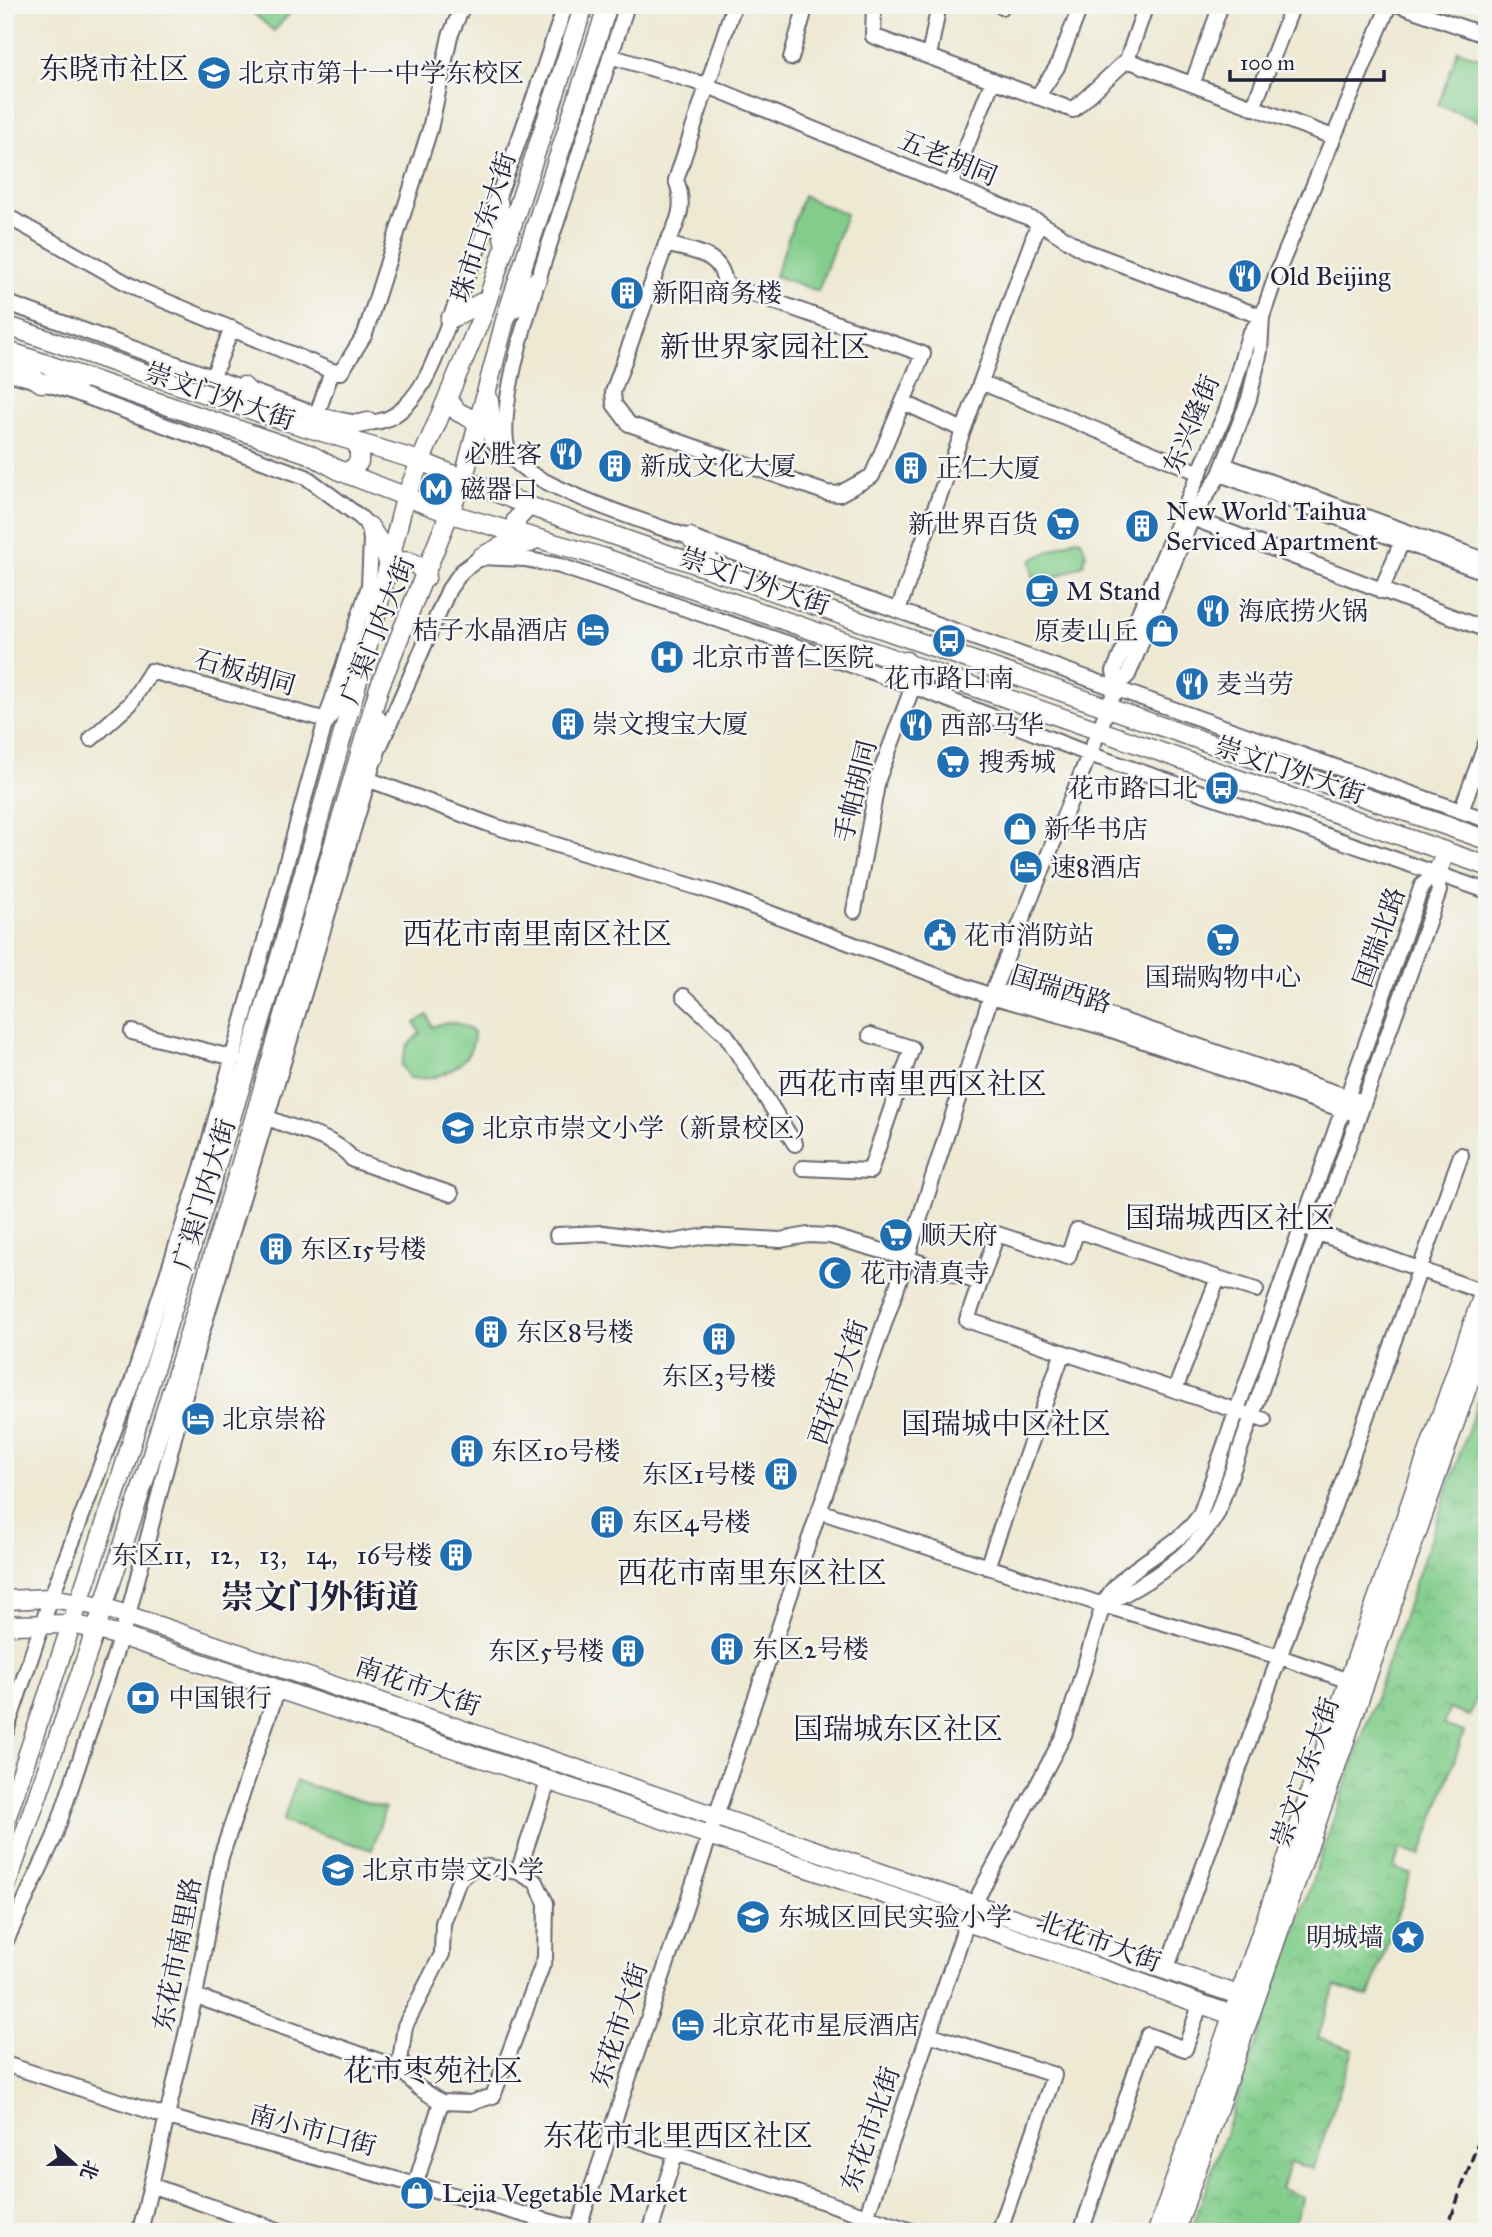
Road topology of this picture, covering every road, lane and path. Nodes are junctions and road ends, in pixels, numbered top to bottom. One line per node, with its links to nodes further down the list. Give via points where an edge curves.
1 (463, 5): 43 (street, via 450,36 430,129 365,334 341,372)
2 (566, 5): 28 (street, 珠市口东大街)
3 (584, 5): 32 (main road, 珠市口东大街)
4 (608, 5): 36 (main road, 珠市口东大街)
5 (627, 5): 17 (street)
6 (734, 5): 23 (street)
7 (806, 5): 19 (street)
8 (874, 5): 18 (street, via 873,36)
9 (939, 5): 18 (street)
10 (1081, 5): 24 (street, via 1057,67)
11 (1146, 5): 20 (street)
12 (1221, 5): 22 (street)
13 (1293, 5): 25 (street)
14 (1389, 5): 26 (street, 东兴隆街)
15 (1399, 5): 16 (street)
16 (1487, 36)
17 (610, 56): 23 (street, 五老胡同); 33 (street)
18 (929, 56): 21 (street)
19 (791, 58)
20 (1127, 60): 22 (street); 24 (street, via 1073,110)
21 (993, 80): 24 (street); 27 (street)
22 (1193, 82): 25 (street)
23 (706, 85): 27 (street, 五老胡同); 31 (street, via 676,180 683,198 678,222)
24 (1037, 97)
25 (1253, 108): 26 (street)
26 (1333, 137): 37 (street, 东兴隆街)
27 (951, 185): 30 (street, 五老胡同)
28 (498, 201): 32 (main road); 38 (street, 珠市口东大街)
29 (5, 215): 40 (street, via 137,289)
30 (1039, 222): 37 (street, 五老胡同, via 1083,250); 48 (street)
31 (666, 244): 52 (street, via 714,257 724,269 725,284 923,354); 52 (street, via 613,392 614,404 629,424 839,494 872,477)
32 (504, 246): 34 (main road, 珠市口东大街)
33 (538, 279): 36 (main road); 60 (street, via 509,395 504,428)
34 (488, 299): 38 (main road); 51 (main road, 珠市口东大街)
35 (5, 302): 45 (street, 崇文门外大街)
36 (506, 317): 50 (main road, 珠市口东大街)
37 (1262, 317): 62 (street, 东兴隆街, via 1249,399); 64 (street, 东兴隆街, via 1249,335 1234,390)
38 (450, 319): 56 (street, 珠市口东大街, via 424,380 409,402 393,415)
39 (5, 325): 55 (main road, 崇文门外大街)
40 (232, 328): 43 (street); 45 (street)
41 (5, 350): 46 (main road, 崇文门外大街)
42 (5, 357): 47 (main road)
43 (332, 370): 53 (street)
44 (5, 372): 47 (street, 崇文门外大街)
45 (213, 376): 49 (street, 崇文门外大街)
46 (89, 379): 47 (main road); 63 (main road, 崇文门外大街, via 309,454)
47 (41, 383): 70 (street, 崇文门外大街, via 306,477)
48 (983, 383): 57 (street); 64 (street)
49 (243, 386): 53 (street, 崇文门外大街); 55 (main road)
50 (487, 391): 54 (main road, 珠市口东大街); 60 (main road, via 493,439)
51 (448, 400): 54 (main road, via 462,416 471,419); 61 (main road, 珠市口东大街)
52 (905, 403): 57 (street)
53 (317, 414): 56 (street, 崇文门外大街)
54 (481, 414): 65 (main road, 珠市口东大街)
55 (272, 417): 58 (main road, 崇文门外大街)
56 (368, 422): 58 (main road)
57 (963, 430): 82 (street)
58 (323, 432): 59 (main road, 崇文门外大街)
59 (353, 439): 61 (main road, 崇文门外大街); 63 (main road, via 359,448 359,462)
60 (509, 455): 73 (street, 崇文门外大街, via 538,479)
61 (420, 461): 65 (main road, 崇文门外大街); 66 (main road, 广渠门内大街)
62 (1222, 469): 69 (street, 东兴隆街); 72 (street)
63 (342, 472): 66 (main road, 崇文门外大街)
64 (1199, 473): 87 (street, 东兴隆街, via 1114,671)
65 (464, 477): 67 (main road, 崇文门外大街); 68 (main road, 广渠门内大街)
66 (405, 498): 68 (main road, 崇文门外大街); 77 (main road, 广渠门内大街)
67 (529, 506): 71 (main road, via 516,520); 78 (main road, 崇文门外大街)
68 (451, 514): 71 (main road, 崇文门外大街); 80 (main road, 广渠门内大街)
69 (1192, 518): 81 (street); 87 (street, 东兴隆街, via 1128,675)
70 (369, 526): 77 (main road); 90 (street, 广渠门内大街, via 369,586)
71 (516, 535): 74 (main road, 崇文门外大街)
72 (1404, 536): 76 (street); 79 (street); 81 (street)
73 (690, 537): 78 (main road); 82 (street, 崇文门外大街)
74 (554, 544): 75 (main road, via 523,542); 85 (main road, 崇文门外大街, via 602,556)
75 (481, 557): 86 (street, 崇文门外大街, via 560,566); 95 (street, 广渠门内大街, via 449,589)
76 (1487, 561)
77 (389, 566): 80 (main road, via 398,561 416,563); 84 (main road, 广渠门内大街)
78 (719, 573): 89 (main road, 崇文门外大街)
79 (1487, 573)
80 (426, 578): 88 (main road, 广渠门内大街, via 402,625)
81 (1381, 591): 83 (street)
82 (898, 611): 87 (street, 崇文门外大街)
83 (1487, 630)
84 (366, 650): 90 (main road); 136 (main road, 广渠门内大街, via 279,961)
85 (906, 661): 86 (main road); 91 (main road, 崇文门外大街)
86 (913, 686): 94 (street, 崇文门外大街); 105 (street, 手帕胡同, via 878,779)
87 (1117, 686): 89 (street, 西花市大街); 97 (street, 崇文门外大街)
88 (379, 688): 95 (main road); 138 (main road, 广渠门内大街, via 191,1330)
89 (1108, 708): 91 (street, 西花市大街); 99 (main road, 崇文门外大街)
90 (326, 720): 92 (street, 石板胡同, via 151,671 130,704); 110 (street, 广渠门内大街)
91 (1099, 730): 94 (street, 西花市大街); 101 (main road, 崇文门外大街)
92 (91, 739)
93 (1487, 741): 97 (street)
94 (1089, 754): 103 (street, 崇文门外大街); 107 (street, 西花市大街)
95 (375, 758): 96 (street, 广渠门内大街)
96 (370, 780): 107 (street, via 494,826 719,894); 113 (street, 广渠门内大街)
97 (1461, 811): 98 (street, 崇文门外大街); 99 (main road)
98 (1487, 820)
99 (1454, 828): 100 (main road, 崇文门外大街)
100 (1487, 840)
101 (1446, 852): 102 (main road, 崇文门外大街); 103 (main road)
102 (1487, 866)
103 (1436, 875): 104 (street, 崇文门外大街); 111 (street, 国瑞北路, via 1422,885); 112 (street, 国瑞北路, via 1439,891)
104 (1487, 891)
105 (854, 911)
106 (684, 996): 114 (street, via 726,1035)
107 (991, 996): 111 (street, 国瑞西路, via 1018,990 1103,1014); 121 (street, 西花市大街)
108 (132, 1032): 110 (street)
109 (870, 1035): 116 (street, via 912,1048 870,1171)
110 (234, 1058): 134 (street, 广渠门内大街, via 130,1388)
111 (1345, 1104): 112 (street, 国瑞西路); 130 (street, 国瑞北路)
112 (1362, 1109): 119 (street, 国瑞北路)
113 (267, 1117): 117 (street, via 344,1147 353,1160); 139 (street, 广渠门内大街, via 198,1345)
114 (795, 1144)
115 (1461, 1155): 122 (street)
116 (803, 1168)
117 (451, 1194)
118 (1303, 1228): 119 (street)
119 (1318, 1233): 122 (street); 131 (street, 国瑞北路)
120 (557, 1235): 121 (street, via 603,1233 672,1242 706,1236 780,1240 819,1236)
121 (907, 1258): 124 (street); 132 (street, 西花市大街)
122 (1419, 1271): 125 (street); 145 (street)
123 (1218, 1278): 124 (street, via 1077,1230 1068,1257 997,1234); 126 (street); 129 (street)
124 (980, 1283): 128 (street, via 967,1320)
125 (1485, 1288): 146 (main road, 崇文门东大街)
126 (1256, 1290)
127 (1487, 1331): 161 (main road, 崇文门东大街)
128 (1063, 1352): 129 (street); 133 (street)
129 (1175, 1390): 130 (street)
130 (1236, 1411): 131 (street); 137 (street, 国瑞北路, via 1200,1515 1111,1588)
131 (1258, 1418): 137 (street, 国瑞北路, via 1226,1493 1196,1546)
132 (819, 1511): 133 (street); 150 (street, 西花市大街)
133 (987, 1567): 137 (street)
134 (51, 1598): 135 (main road, 南花市大街); 136 (main road, 南花市大街); 140 (street, 广渠门内大街)
135 (5, 1600)
136 (80, 1602): 138 (main road, 南花市大街); 141 (main road, 广渠门内大街)
137 (1103, 1605): 145 (street); 155 (street, via 1064,1735)
138 (103, 1607): 139 (main road, 南花市大街); 143 (main road, 广渠门内大街)
139 (128, 1615): 144 (street, 广渠门内大街); 150 (main road, 南花市大街)
140 (43, 1624): 141 (main road, 南花市大街); 142 (main road, 南花市大街); 148 (street, 广渠门内大街)
141 (73, 1624): 143 (main road, 南花市大街); 151 (main road, 广渠门内大街)
142 (5, 1625)
143 (96, 1629): 144 (main road, 南花市大街); 154 (main road, 广渠门内大街)
144 (121, 1636): 147 (main road, 南花市大街); 158 (street, 广渠门内大街, via 54,1838)
145 (1280, 1657): 146 (street); 159 (street)
146 (1349, 1681): 161 (main road, 崇文门东大街)
147 (277, 1691): 149 (main road, 南花市大街); 160 (street, 东花市南里路, via 221,1857)
148 (5, 1734)
149 (548, 1782): 152 (main road, 南花市大街); 153 (street)
150 (715, 1816): 152 (street, 东花市大街); 155 (main road, 北花市大街)
151 (5, 1822)
152 (708, 1835): 157 (main road, 北花市大街); 171 (street, 东花市大街)
153 (518, 1872): 167 (street, via 471,1869 459,1880 443,1923 442,1954 405,2026); 169 (street, via 536,1882 546,1903 545,1958 493,2096 470,2103)
154 (6, 1886): 156 (main road, 广渠门内大街)
155 (974, 1904): 159 (main road, 北花市大街)
156 (5, 1905)
157 (967, 1922): 162 (main road, 北花市大街); 164 (street, 东花市北街)
158 (5, 1943)
159 (1166, 1970): 161 (main road, 北花市大街)
160 (195, 1996): 167 (street); 170 (street, 东花市南里路)
161 (1246, 1998): 163 (main road)
162 (1200, 2006): 163 (main road, 北花市大街); 183 (street, via 1185,2049 1149,2035)
163 (1240, 2018): 184 (main road); 185 (main road)
164 (929, 2034): 175 (street, 东花市北街); 182 (street, via 1054,2075)
165 (5, 2057): 168 (street, 南小市口街)
166 (5, 2064): 168 (street, 南小市口街)
167 (399, 2068): 169 (street)
168 (38, 2073): 170 (street, 南小市口街)
169 (441, 2102): 173 (street)
170 (168, 2117): 173 (street, 南小市口街); 174 (street, 东花市南里路)
171 (610, 2132): 172 (street); 176 (street, 东花市大街)
172 (676, 2152): 175 (street); 179 (street)
173 (416, 2183): 176 (street, 南小市口街)
174 (153, 2186): 177 (street, 东花市南里路); 178 (street)
175 (866, 2216): 180 (street, 东花市北街); 181 (street)
176 (577, 2230)
177 (140, 2232)
178 (283, 2232)
179 (650, 2232)
180 (861, 2232)
181 (915, 2232)
182 (999, 2232)
183 (1081, 2232)
184 (1157, 2232)
185 (1175, 2232)

